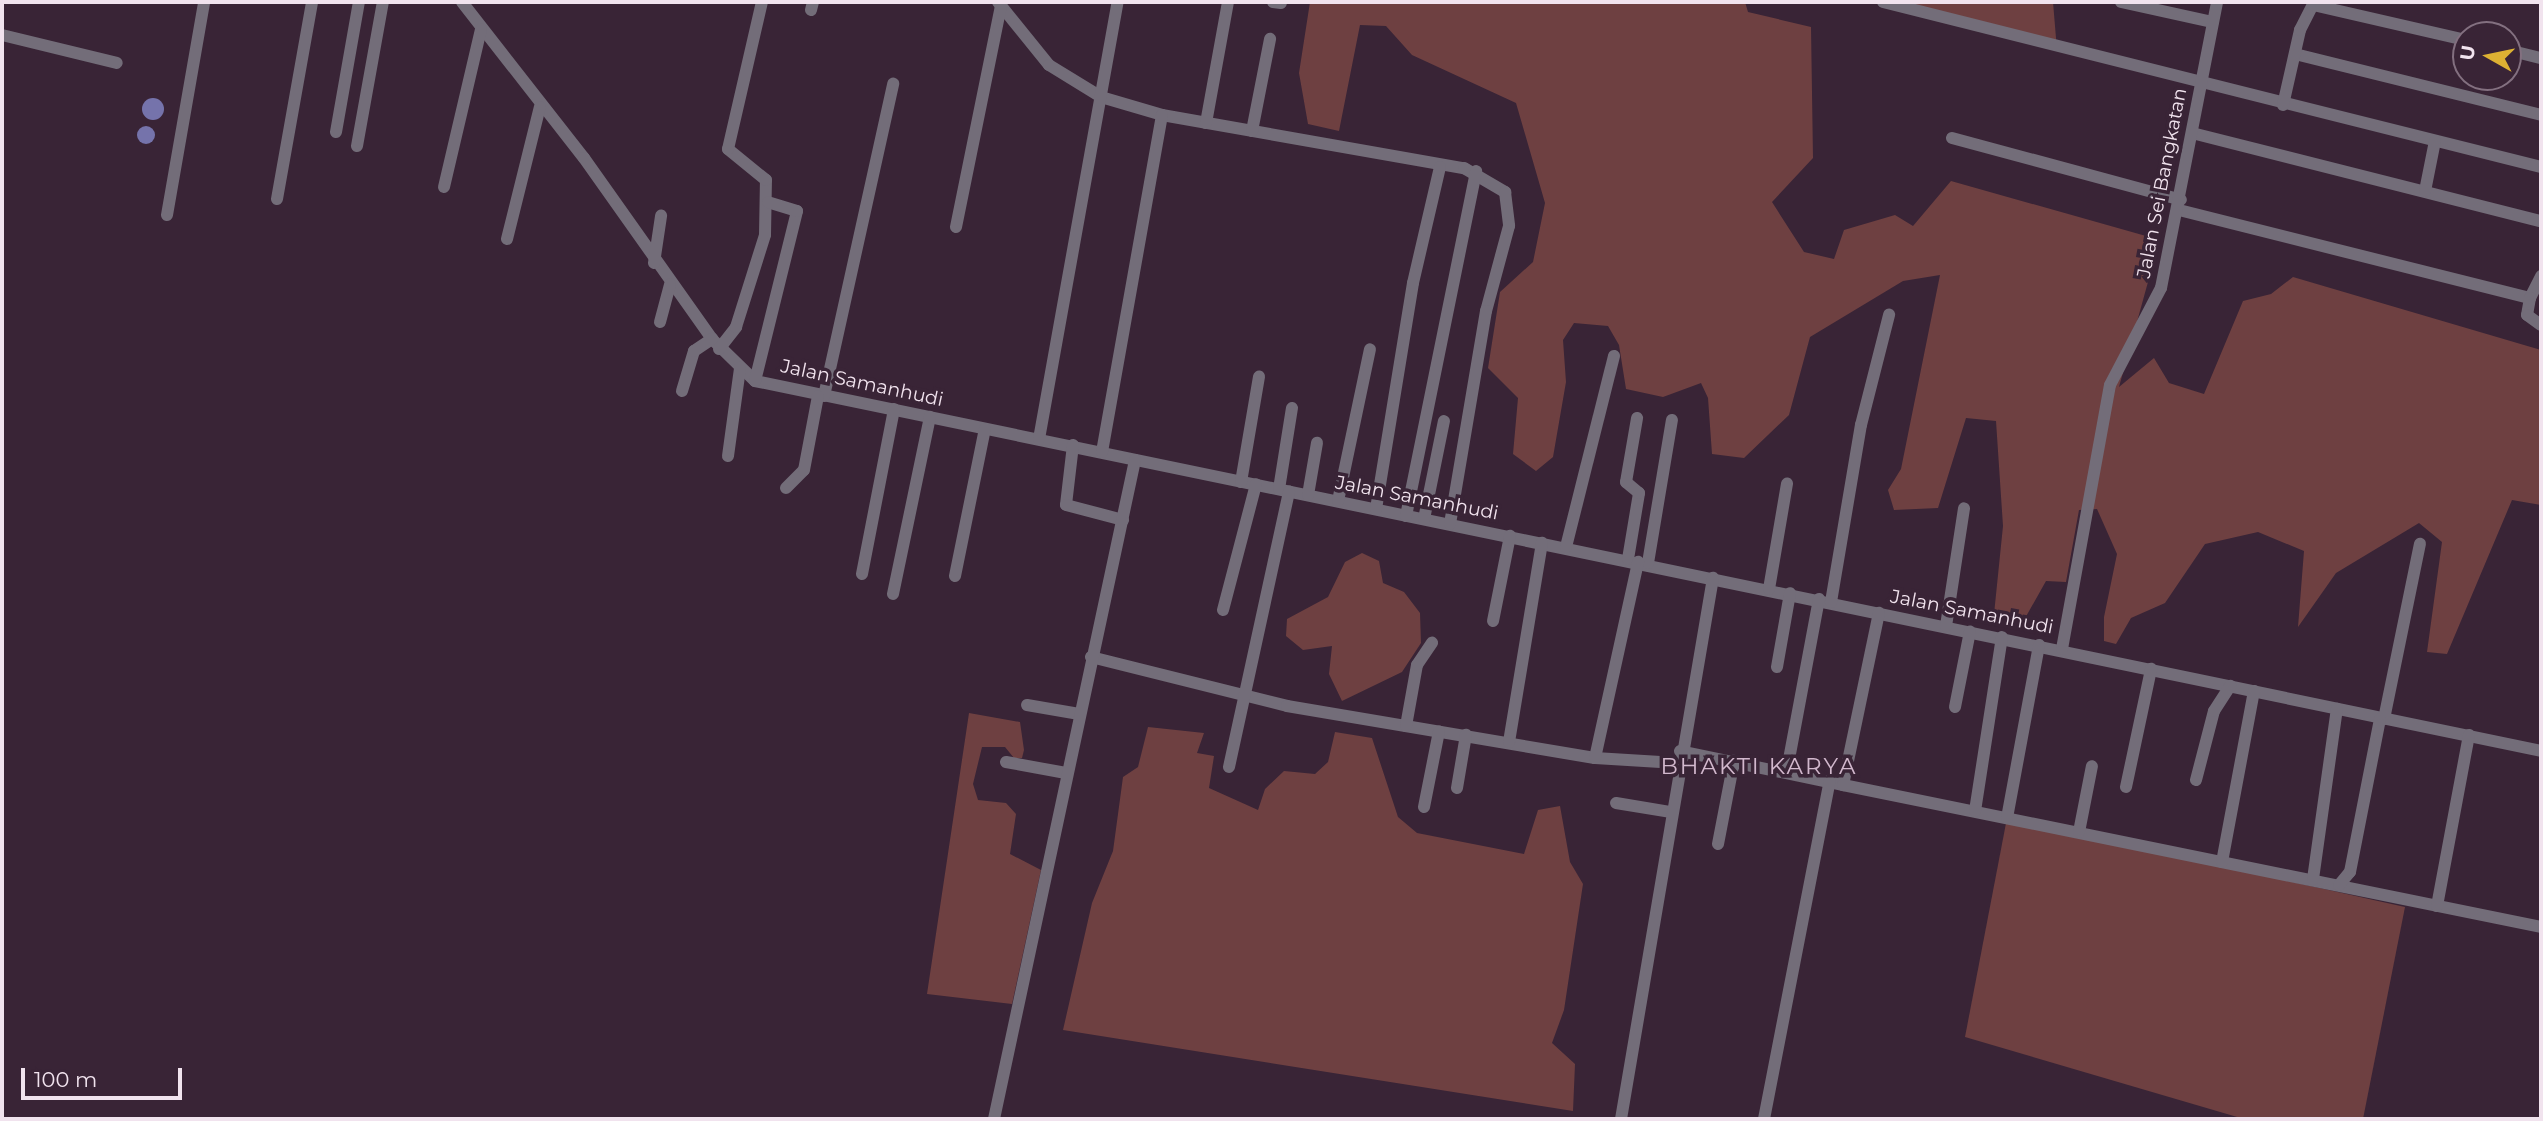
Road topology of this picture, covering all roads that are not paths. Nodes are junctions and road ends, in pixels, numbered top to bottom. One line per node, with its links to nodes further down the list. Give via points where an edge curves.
1 (204, 2): 45 (street)
2 (312, 2): 42 (street)
3 (359, 2): 32 (street)
4 (383, 2): 36 (street)
5 (462, 2): 15 (street, Jalan Samanhudi)
6 (762, 2): 43 (street, via 728,149 766,180)
7 (1118, 2): 25 (street)
8 (1228, 2): 30 (street)
9 (1883, 2): 24 (street)
10 (2121, 2): 14 (street)
11 (2217, 2): 14 (street, Jalan Sei Bangkatan)
12 (2313, 3): 17 (street); 20 (street)
13 (1000, 4): 25 (street, via 1048,65); 48 (street)
14 (2213, 22): 24 (street, Jalan Sei Bangkatan)
15 (481, 29): 27 (street, Jalan Samanhudi); 40 (street)
16 (2, 36): 22 (street)
17 (2452, 37)
18 (1270, 39): 31 (street)
19 (2522, 53): 21 (street)
20 (2295, 54): 26 (street); 28 (street)
21 (2541, 58)
22 (117, 63)
23 (893, 84): 64 (street)
24 (2201, 86): 26 (street); 33 (street, Jalan Sei Bangkatan)
25 (1101, 97): 29 (street); 72 (street)
26 (2283, 105): 35 (street)
27 (540, 107): 49 (street); 50 (street, Jalan Samanhudi, via 584,158)
28 (2541, 115)
29 (1162, 116): 30 (street); 75 (street)
30 (1206, 123): 31 (street)
31 (1252, 131): 37 (street)
32 (336, 132)
33 (2192, 133): 41 (street); 44 (street, Jalan Sei Bangkatan)
34 (1952, 138): 44 (street)
35 (2435, 141): 38 (street); 41 (street)
36 (357, 146)
37 (1440, 167): 39 (street); 86 (street, via 1413,283)
38 (2541, 167)
39 (1476, 171): 87 (street); 90 (street, via 1497,183 1511,210 1486,311)
40 (444, 187)
41 (2425, 191): 47 (street)
42 (277, 199)
43 (768, 202): 57 (street, via 750,290 735,331); 62 (street, via 797,211)
44 (2180, 205): 53 (street); 111 (street, Jalan Sei Bangkatan, via 2155,303 2110,385)
45 (167, 215)
46 (661, 216): 50 (street)
47 (2541, 221)
48 (956, 228)
49 (507, 239)
50 (654, 263): 52 (street, Jalan Samanhudi)
51 (2541, 275): 53 (street)
52 (670, 284): 55 (street); 57 (street, Jalan Samanhudi)
53 (2530, 298): 56 (street, via 2528,315)
54 (1889, 316): 102 (street)
55 (660, 322)
56 (2541, 325)
57 (715, 344): 60 (street, Jalan Samanhudi); 63 (street, via 694,351)
58 (1370, 349): 84 (street)
59 (1614, 356): 94 (street)
60 (740, 368): 62 (street, Jalan Samanhudi); 76 (street)
61 (1259, 377): 78 (street)
62 (755, 381): 64 (street, Jalan Samanhudi)
63 (682, 391)
64 (821, 396): 66 (street, Jalan Samanhudi); 81 (street, via 804,470)
65 (1292, 408): 82 (street)
66 (894, 409): 67 (street, Jalan Samanhudi); 96 (street)
67 (930, 417): 71 (street, Jalan Samanhudi); 101 (street)
68 (1637, 418): 95 (street, via 1626,482 1639,493)
69 (1672, 420): 95 (street)
70 (1444, 421): 88 (street)
71 (985, 429): 72 (street, Jalan Samanhudi); 97 (street)
72 (1039, 439): 74 (street, Jalan Samanhudi)
73 (1317, 443): 83 (street)
74 (1073, 445): 75 (street, Jalan Samanhudi); 89 (street, via 1066,505)
75 (1102, 452): 77 (street, Jalan Samanhudi)
76 (728, 456)
77 (1135, 460): 78 (street, Jalan Samanhudi); 89 (street)
78 (1241, 482): 79 (street, Jalan Samanhudi)
79 (1256, 484): 82 (street, Jalan Samanhudi); 103 (street)
80 (1787, 484): 99 (street)
81 (786, 488)
82 (1284, 490): 83 (street, Jalan Samanhudi); 117 (street)
83 (1308, 495): 84 (street, Jalan Samanhudi)
84 (1338, 501): 86 (street, Jalan Samanhudi)
85 (1964, 508): 106 (street)
86 (1376, 509): 87 (street, Jalan Samanhudi)
87 (1406, 516): 88 (street, Jalan Samanhudi)
88 (1424, 519): 90 (street, Jalan Samanhudi)
89 (1123, 520): 112 (street)
90 (1450, 524): 91 (street, Jalan Samanhudi)
91 (1510, 536): 92 (street, Jalan Samanhudi); 105 (street)
92 (1542, 543): 94 (street, Jalan Samanhudi); 127 (street)
93 (2420, 544): 122 (street)
94 (1566, 547): 95 (street, Jalan Samanhudi)
95 (1638, 561): 98 (street, Jalan Samanhudi); 130 (street)
96 (862, 574)
97 (954, 576)
98 (1713, 578): 99 (street, Jalan Samanhudi); 129 (street)
99 (1769, 589): 100 (street, Jalan Samanhudi)
100 (1790, 593): 102 (street, Jalan Samanhudi); 113 (street)
101 (893, 594)
102 (1825, 601): 104 (street, Jalan Samanhudi); 135 (street)
103 (1223, 610)
104 (1879, 613): 106 (street, Jalan Samanhudi); 139 (street)
105 (1493, 621)
106 (1946, 626): 107 (street, Jalan Samanhudi)
107 (1970, 631): 108 (street, Jalan Samanhudi); 119 (street)
108 (2002, 637): 110 (street, Jalan Samanhudi); 144 (street)
109 (1432, 643): 123 (street, via 1417,666)
110 (2039, 645): 111 (street, Jalan Samanhudi); 146 (street)
111 (2063, 649): 114 (street, Jalan Samanhudi)
112 (1091, 657): 117 (street); 121 (street)
113 (1777, 667)
114 (2151, 669): 115 (street, Jalan Samanhudi); 140 (street)
115 (2230, 686): 116 (street, Jalan Samanhudi); 137 (street, via 2211,721)
116 (2254, 691): 120 (street, Jalan Samanhudi); 149 (street)
117 (1244, 696): 123 (street); 134 (street)
118 (1027, 705): 121 (street)
119 (1955, 707)
120 (2337, 709): 122 (street, Jalan Samanhudi); 150 (street, via 2325,773 2330,794)
121 (1079, 714): 136 (street)
122 (2382, 719): 126 (street, Jalan Samanhudi); 151 (street, via 2349,876)
123 (1406, 726): 124 (street)
124 (1438, 731): 125 (street); 143 (street)
125 (1466, 735): 127 (street); 141 (street)
126 (2469, 735): 128 (street, Jalan Samanhudi); 152 (street)
127 (1509, 742): 130 (street)
128 (2541, 751)
129 (1679, 757): 130 (street); 131 (street); 145 (street)
130 (1595, 758)
131 (1734, 761): 135 (street); 148 (street)
132 (1006, 762): 136 (street)
133 (2092, 766): 147 (street)
134 (1229, 767)
135 (1787, 769): 138 (street)
136 (1066, 773): 154 (street)
137 (2196, 780)
138 (1829, 781): 139 (street); 156 (street)
139 (1843, 785): 144 (street)
140 (2126, 787)
141 (1457, 788)
142 (1616, 803): 145 (street)
143 (1424, 807)
144 (1975, 811): 146 (street)
145 (1671, 812): 155 (street)
146 (2007, 818): 147 (street)
147 (2079, 832): 149 (street)
148 (1718, 844)
149 (2221, 862): 150 (street)
150 (2313, 879): 151 (street)
151 (2339, 885): 152 (street)
152 (2437, 905): 153 (street)
153 (2541, 927)
154 (993, 1119)
155 (1620, 1119)
156 (1764, 1119)

